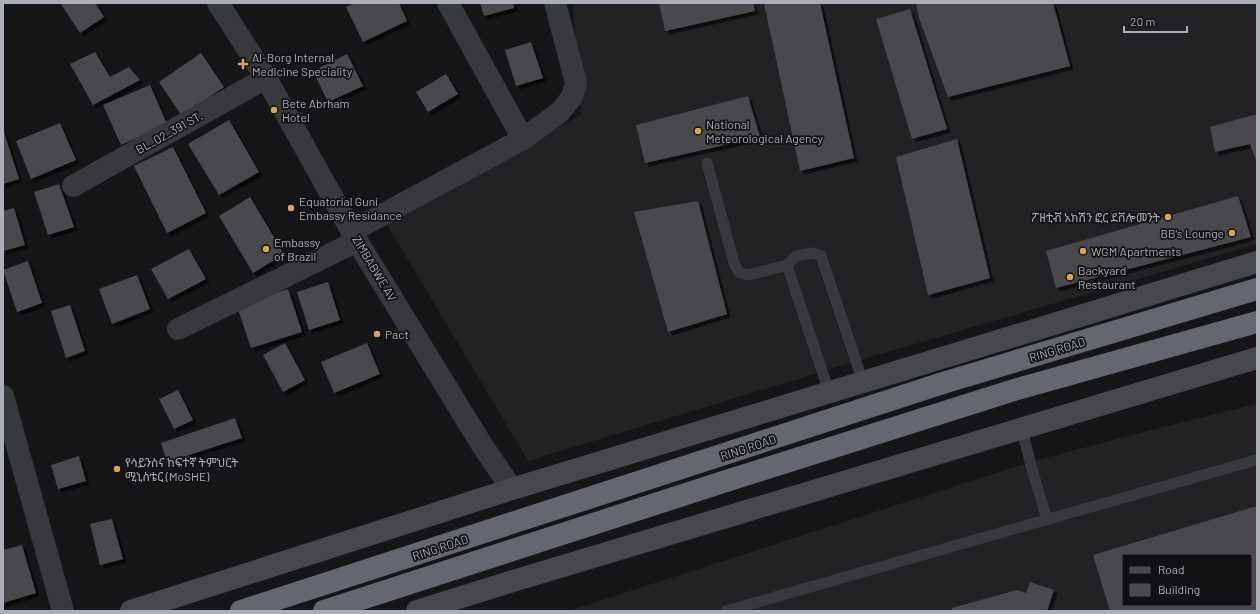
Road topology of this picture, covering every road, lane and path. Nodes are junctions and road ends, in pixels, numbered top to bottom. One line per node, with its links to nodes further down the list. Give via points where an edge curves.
1 (218, 3): 4 (street, ZIMBABWE AV)
2 (448, 3): 5 (street)
3 (555, 3): 5 (street, via 576,83 572,97 560,112)
4 (266, 78): 7 (street, BL_02_391 ST.); 8 (street, ZIMBABWE AV)
5 (522, 139): 8 (street)
6 (707, 163): 10 (lane, via 735,266 740,273 750,275)
7 (73, 186)
8 (355, 236): 13 (street); 20 (street, ZIMBABWE AV, via 482,445)
9 (1257, 262): 15 (street)
10 (787, 265): 15 (lane, via 796,256 813,253 821,256); 16 (lane)
11 (1257, 289): 24 (highway, RING ROAD, via 946,382)
12 (1257, 322): 25 (highway, RING ROAD, via 1007,393)
13 (178, 329)
14 (1257, 358): 18 (street)
15 (863, 382): 16 (street)
16 (829, 392): 20 (street)
17 (3, 399): 22 (street)
18 (1022, 429): 21 (lane); 26 (street, via 513,580)
19 (1256, 460): 21 (lane)
20 (512, 489): 23 (street)
21 (1047, 520): 27 (lane)
22 (63, 611)
23 (131, 611)
24 (241, 611)
25 (324, 611)
26 (417, 611)
27 (726, 611)

